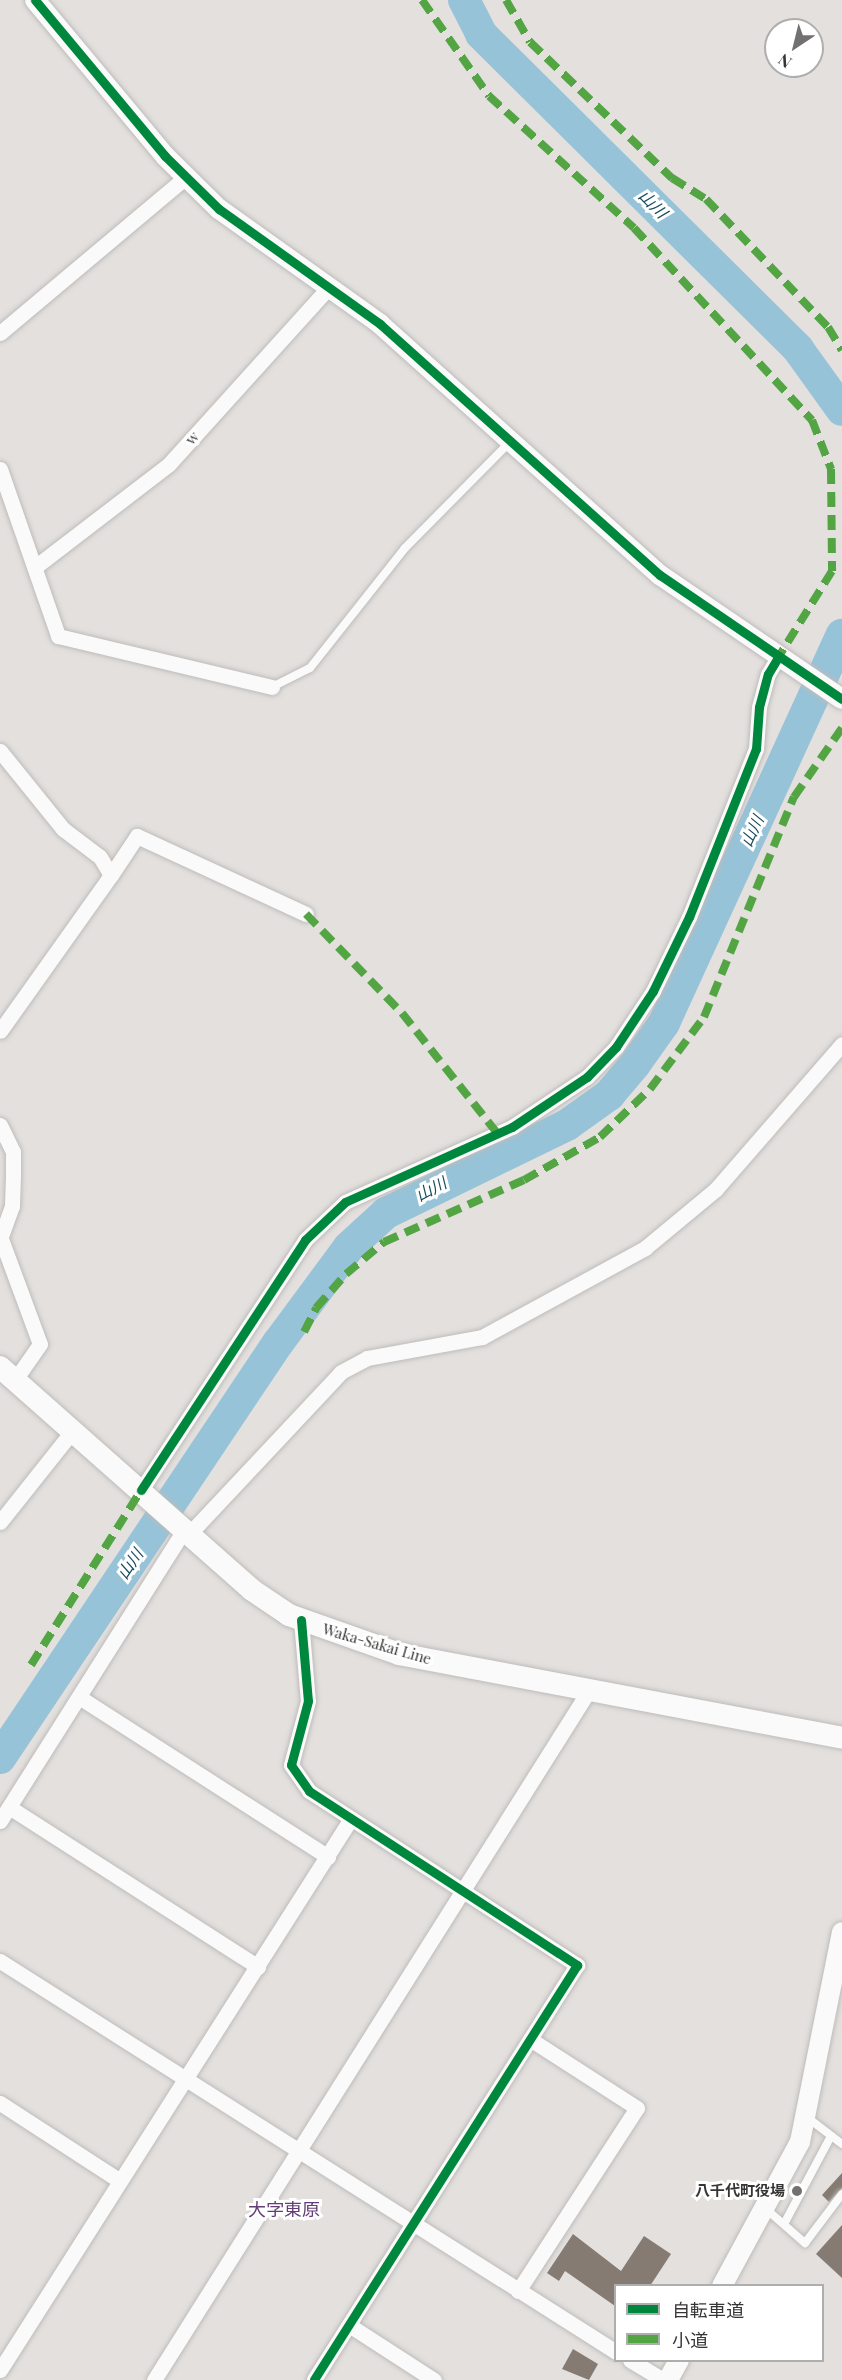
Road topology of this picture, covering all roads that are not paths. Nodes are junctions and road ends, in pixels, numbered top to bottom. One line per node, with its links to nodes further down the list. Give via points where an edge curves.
1 (35, 0): 2 (street)
2 (186, 177): 3 (street, via 219,209); 4 (street)
3 (328, 287): 5 (street, via 380,324); 7 (street, w, via 169,464)
4 (0, 333)
5 (511, 441): 8 (street, via 660,574); 9 (lane, via 405,548 310,668)
6 (0, 469): 7 (street)
7 (35, 567): 9 (street, via 58,636)
8 (779, 656): 10 (street); 20 (street, via 768,674 759,707 756,749 689,917 653,991 616,1047 587,1077 512,1127 345,1202 305,1240)
9 (272, 687)
10 (842, 699)
11 (0, 752): 12 (street, via 63,829 100,857)
12 (111, 875): 13 (street, via 137,836); 14 (street)
13 (306, 914)
14 (0, 1030)
15 (842, 1044): 22 (street, via 716,1189 645,1248 482,1337 367,1358 341,1372)
16 (0, 1125): 17 (street, via 13,1152 12,1206)
17 (1, 1235): 18 (street, via 40,1344)
18 (8, 1372): 19 (main road, Waka-Sakai Line)
19 (74, 1429): 20 (main road, Waka-Sakai Line); 21 (street)
20 (146, 1494): 22 (main road, Waka-Sakai Line)
21 (0, 1522)
22 (183, 1527): 23 (main road, Waka-Sakai Line, via 258,1595); 25 (street)
23 (301, 1620): 24 (main road, Waka-Sakai Line, via 399,1654); 28 (street, via 308,1701 291,1765 309,1791)
24 (588, 1692): 26 (main road, Waka-Sakai Line); 31 (street)
25 (79, 1697): 27 (street); 30 (street)
26 (842, 1738)
27 (9, 1807): 29 (street); 34 (street)
28 (350, 1820): 30 (street); 31 (street)
29 (0, 1821)
30 (328, 1857): 34 (street)
31 (462, 1892): 35 (street, via 577,1965); 41 (street)
32 (842, 1932): 38 (street)
33 (0, 1961): 36 (street)
34 (258, 1967): 36 (street)
35 (530, 2039): 45 (street); 48 (street, via 637,2109)
36 (185, 2079): 41 (street); 42 (street)
37 (2, 2109): 42 (street)
38 (807, 2117): 39 (lane); 44 (street)
39 (831, 2136): 40 (lane); 46 (lane)
40 (842, 2144)
41 (298, 2150): 45 (street); 54 (street)
42 (120, 2181): 53 (street)
43 (842, 2194): 46 (lane, via 805,2243)
44 (766, 2208): 46 (lane); 47 (street)
45 (412, 2223): 48 (street); 49 (street)
46 (784, 2224)
47 (723, 2284)
48 (518, 2291): 50 (street)
49 (349, 2325): 55 (street); 56 (street)
50 (614, 2351)
51 (632, 2362): 57 (street)
52 (678, 2362): 58 (street)
53 (0, 2370)
54 (154, 2380)
55 (314, 2380)
56 (434, 2380)
57 (663, 2380)
58 (668, 2380)

